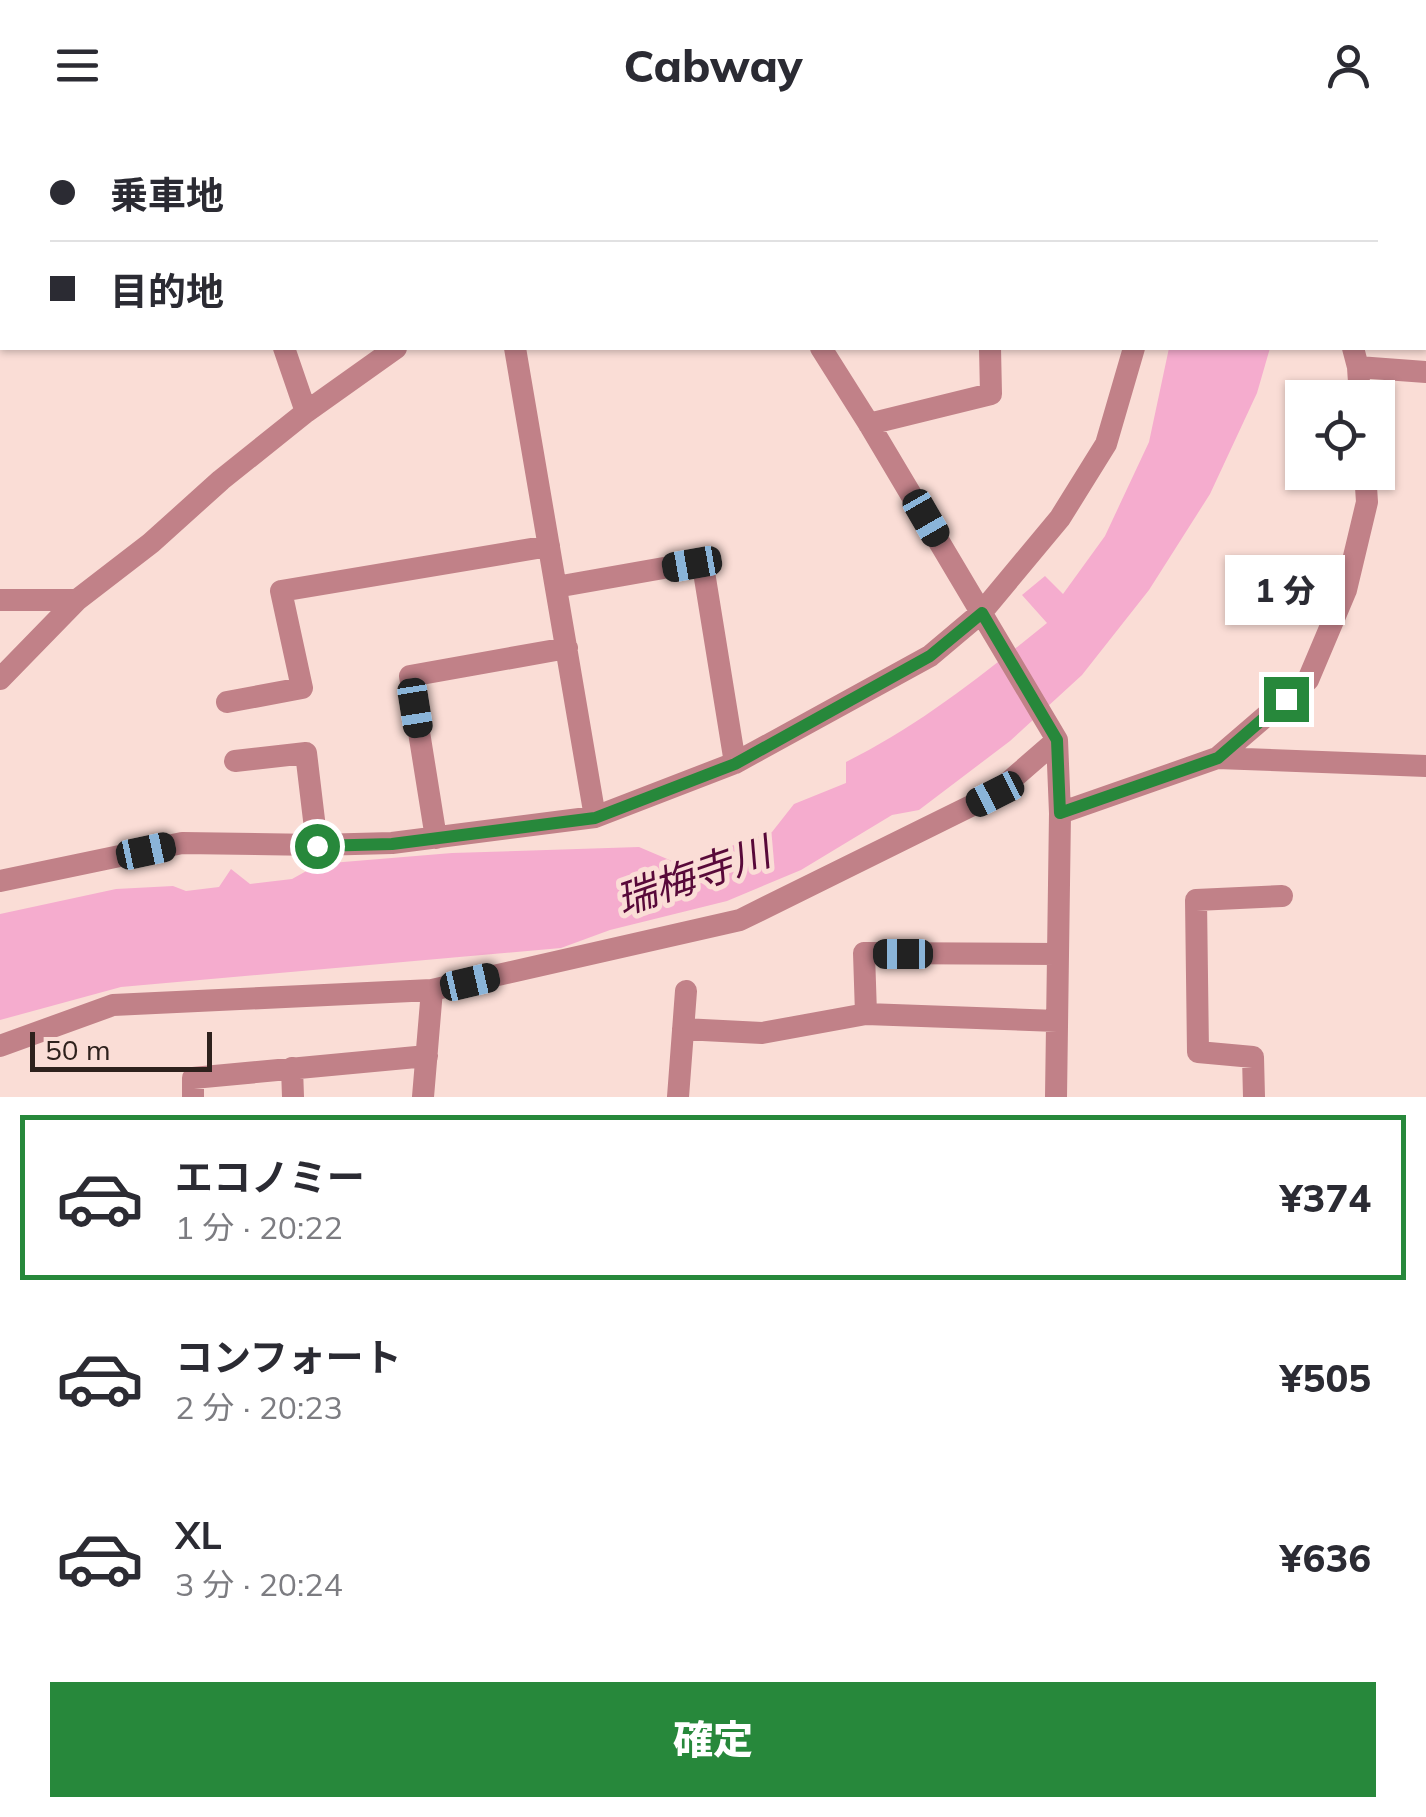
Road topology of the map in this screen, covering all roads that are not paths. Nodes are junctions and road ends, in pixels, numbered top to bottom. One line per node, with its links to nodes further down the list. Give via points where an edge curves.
1 (285, 350): 9 (street)
2 (393, 350): 9 (street)
3 (515, 350): 12 (street)
4 (821, 350): 10 (street)
5 (990, 350): 10 (street, via 991,394)
6 (1133, 350): 16 (street, via 1106,444 1060,518)
7 (1356, 357): 8 (street)
8 (1426, 372)
9 (306, 412): 15 (street)
10 (870, 424): 16 (street)
11 (1366, 490): 21 (street, via 1346,590 1308,680)
12 (549, 546): 13 (street); 19 (street, via 281,591 302,688)
13 (556, 586): 17 (street); 23 (street, via 692,564 704,572)
14 (0, 600): 15 (street)
15 (78, 600): 18 (street)
16 (982, 613): 20 (street); 23 (street, via 930,656)
17 (566, 648): 26 (street); 27 (street, via 410,676)
18 (0, 679)
19 (227, 702)
20 (1057, 740): 25 (street); 32 (street, via 995,794 740,920)
21 (1218, 758): 24 (street); 25 (street)
22 (234, 761): 28 (street, via 306,753)
23 (735, 764): 26 (street)
24 (1426, 766)
25 (1060, 813): 31 (street)
26 (595, 818): 27 (street)
27 (436, 838): 28 (street)
28 (317, 846): 29 (street, via 182,843)
29 (0, 882)
30 (1282, 896): 45 (street, via 1196,900 1198,1052 1253,1057)
31 (1058, 954): 34 (street, via 864,953); 35 (street)
32 (432, 990): 37 (street, via 112,1005); 38 (street)
33 (686, 991): 36 (street)
34 (866, 1014): 35 (street); 36 (street, via 762,1033)
35 (1057, 1021): 44 (street)
36 (683, 1029): 43 (street)
37 (0, 1046)
38 (427, 1056): 39 (street); 42 (street)
39 (292, 1068): 40 (street, via 193,1078); 41 (street)
40 (193, 1097)
41 (293, 1097)
42 (423, 1097)
43 (678, 1097)
44 (1056, 1097)
45 (1254, 1097)

